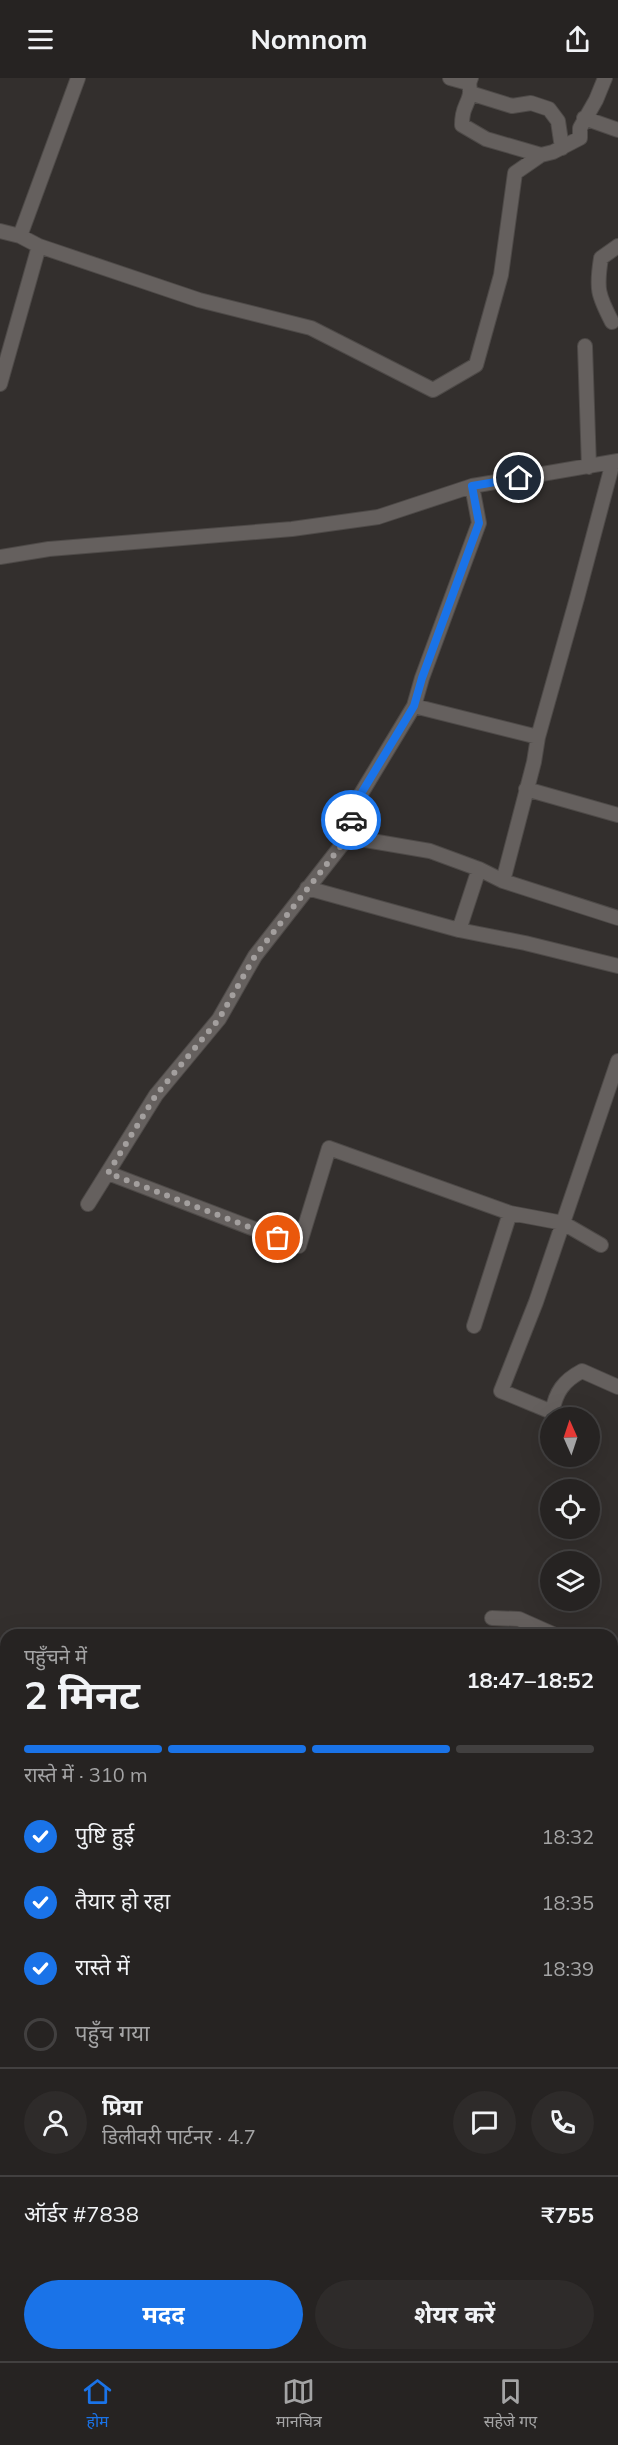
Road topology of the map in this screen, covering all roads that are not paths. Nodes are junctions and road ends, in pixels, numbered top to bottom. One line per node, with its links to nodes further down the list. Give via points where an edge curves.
1 (78, 78): 10 (street)
2 (450, 78): 4 (street)
3 (605, 78): 5 (street)
4 (470, 85): 7 (street, via 512,106 531,103 549,109 558,121); 8 (street, via 462,125 486,139)
5 (584, 118): 6 (street); 7 (street, via 580,138)
6 (618, 130)
7 (562, 148): 8 (street)
8 (541, 155): 11 (street, via 514,173 501,275 476,365 433,390 311,328 199,300)
9 (0, 231): 10 (street)
10 (20, 236): 11 (street)
11 (39, 246): 15 (street)
12 (618, 246): 13 (street, via 601,258 597,282)
13 (612, 322)
14 (585, 346): 17 (street)
15 (0, 384)
16 (615, 462): 17 (street); 21 (street)
17 (589, 467): 18 (street)
18 (472, 486): 19 (street, via 378,517); 20 (street, via 479,523)
19 (0, 557)
20 (414, 706): 21 (street); 24 (street, via 353,807)
21 (538, 737): 22 (street)
22 (526, 789): 23 (street); 26 (street)
23 (618, 815)
24 (348, 837): 25 (street, via 430,851); 27 (street)
25 (478, 869): 26 (street); 29 (street)
26 (503, 881): 28 (street)
27 (307, 888): 29 (street); 32 (street, via 255,956 219,1019 156,1095)
28 (618, 918)
29 (459, 930): 30 (street)
30 (618, 966)
31 (618, 1062): 35 (street)
32 (108, 1173): 33 (street); 34 (street, via 299,1246 329,1148)
33 (88, 1204)
34 (510, 1213): 35 (street); 37 (street)
35 (563, 1223): 36 (street); 38 (street, via 501,1390 552,1412 555,1396 566,1379 582,1371)
36 (600, 1245)
37 (474, 1326)
38 (618, 1387)
39 (492, 1617): 40 (street, via 519,1618)
40 (542, 1629)

